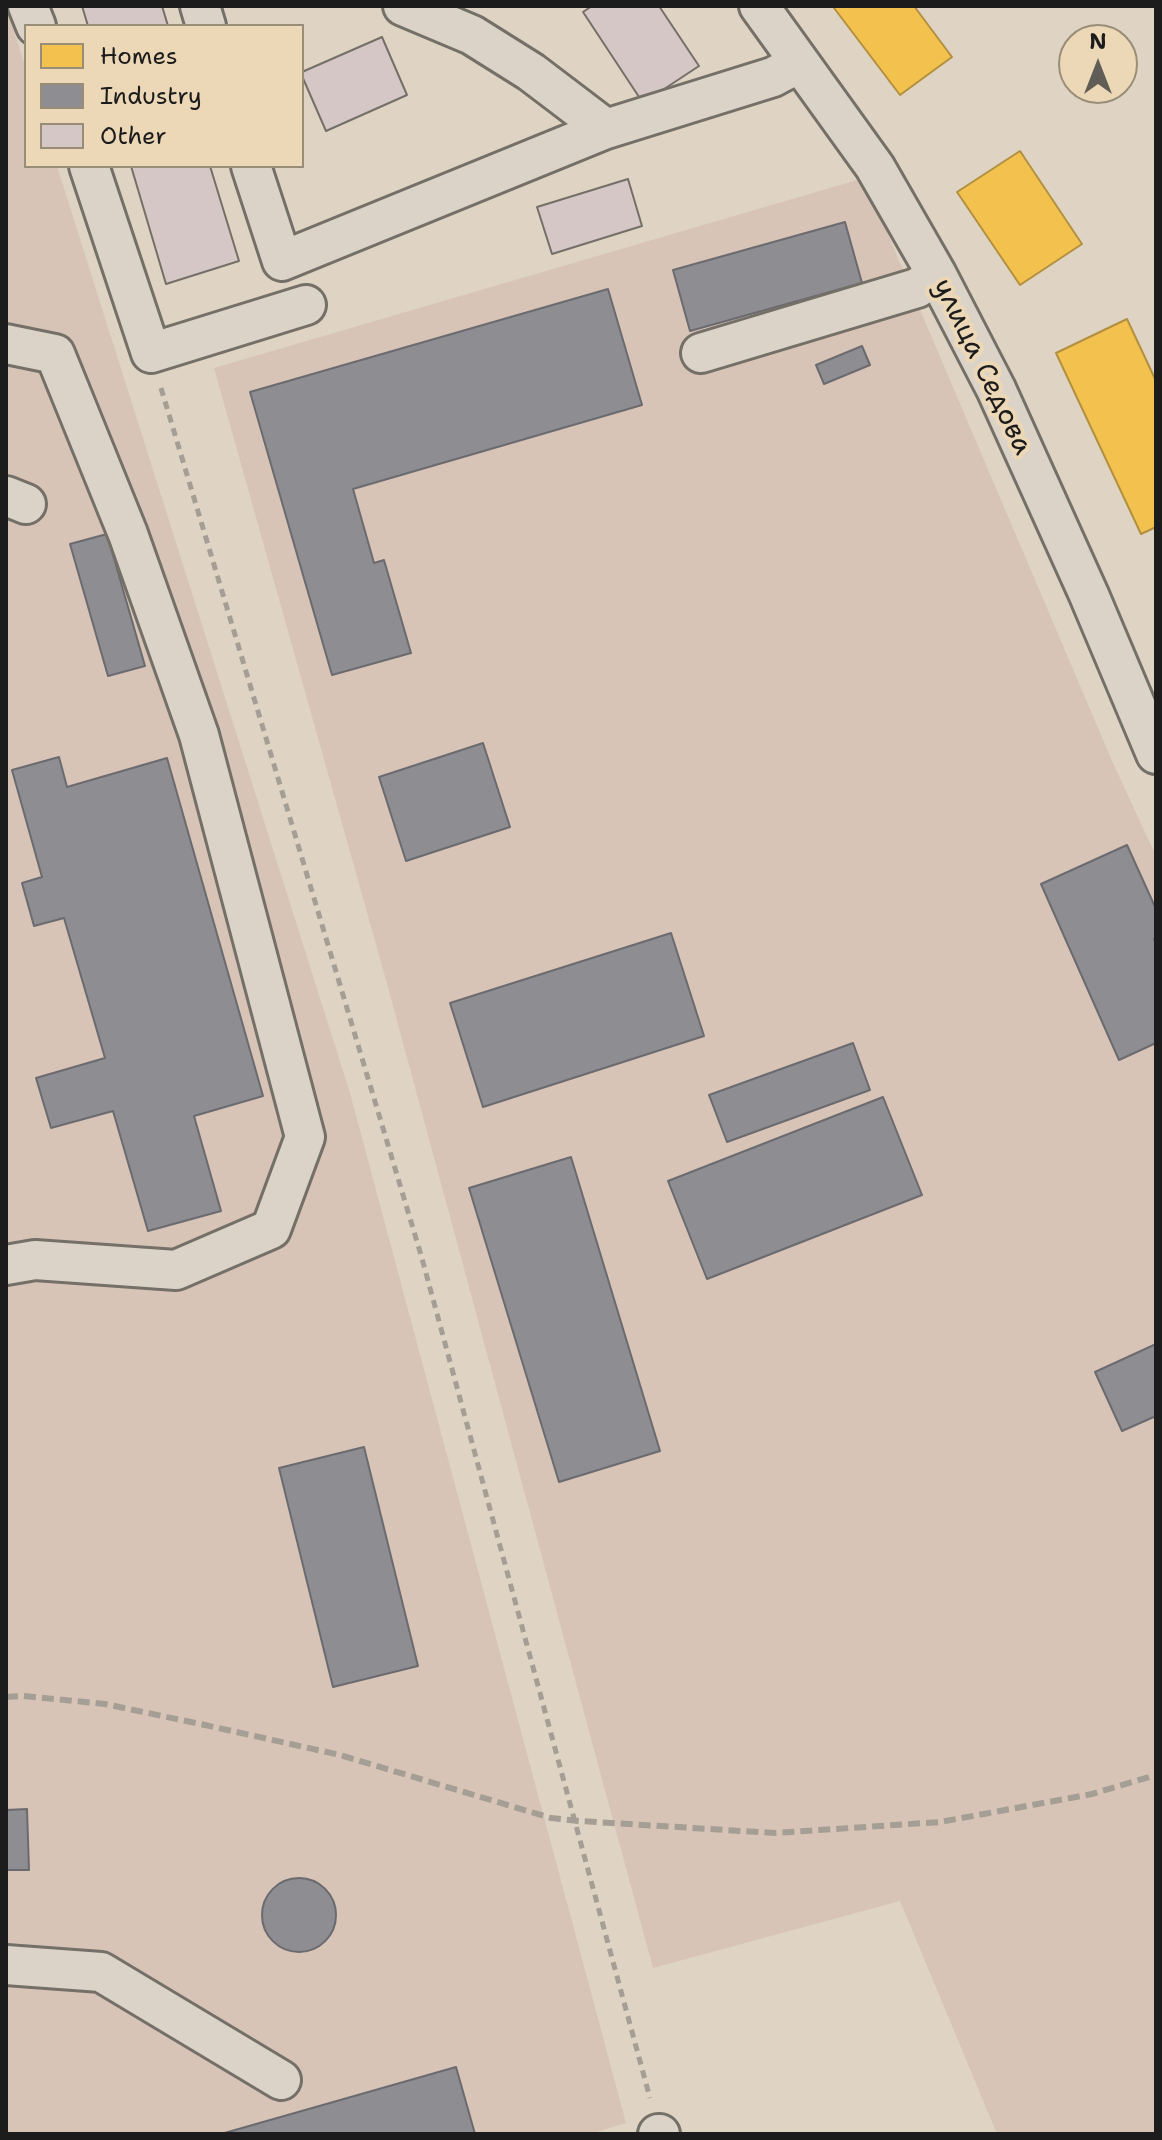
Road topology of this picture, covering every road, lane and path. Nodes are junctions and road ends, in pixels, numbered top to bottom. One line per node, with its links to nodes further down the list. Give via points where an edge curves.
1 (403, 6): 4 (street, via 472,35)
2 (759, 6): 3 (street, улица Седова)
3 (799, 63): 4 (street, via 773,77); 7 (street, улица Седова, via 875,167)
4 (606, 129): 6 (street, via 282,261)
5 (90, 168): 10 (street)
6 (252, 168)
7 (937, 275): 11 (street, via 917,288); 12 (street, улица Седова, via 1003,403)
8 (306, 305): 10 (street)
9 (6, 344): 13 (street, via 55,354 128,534 199,735 305,1137 271,1229 189,1265 176,1270 35,1260)
10 (151, 353): 16 (path, via 421,1255)
11 (701, 353)
12 (1156, 754)
13 (6, 1265)
14 (6, 1965): 15 (street, via 101,1972)
15 (281, 2080)
16 (659, 2134)

